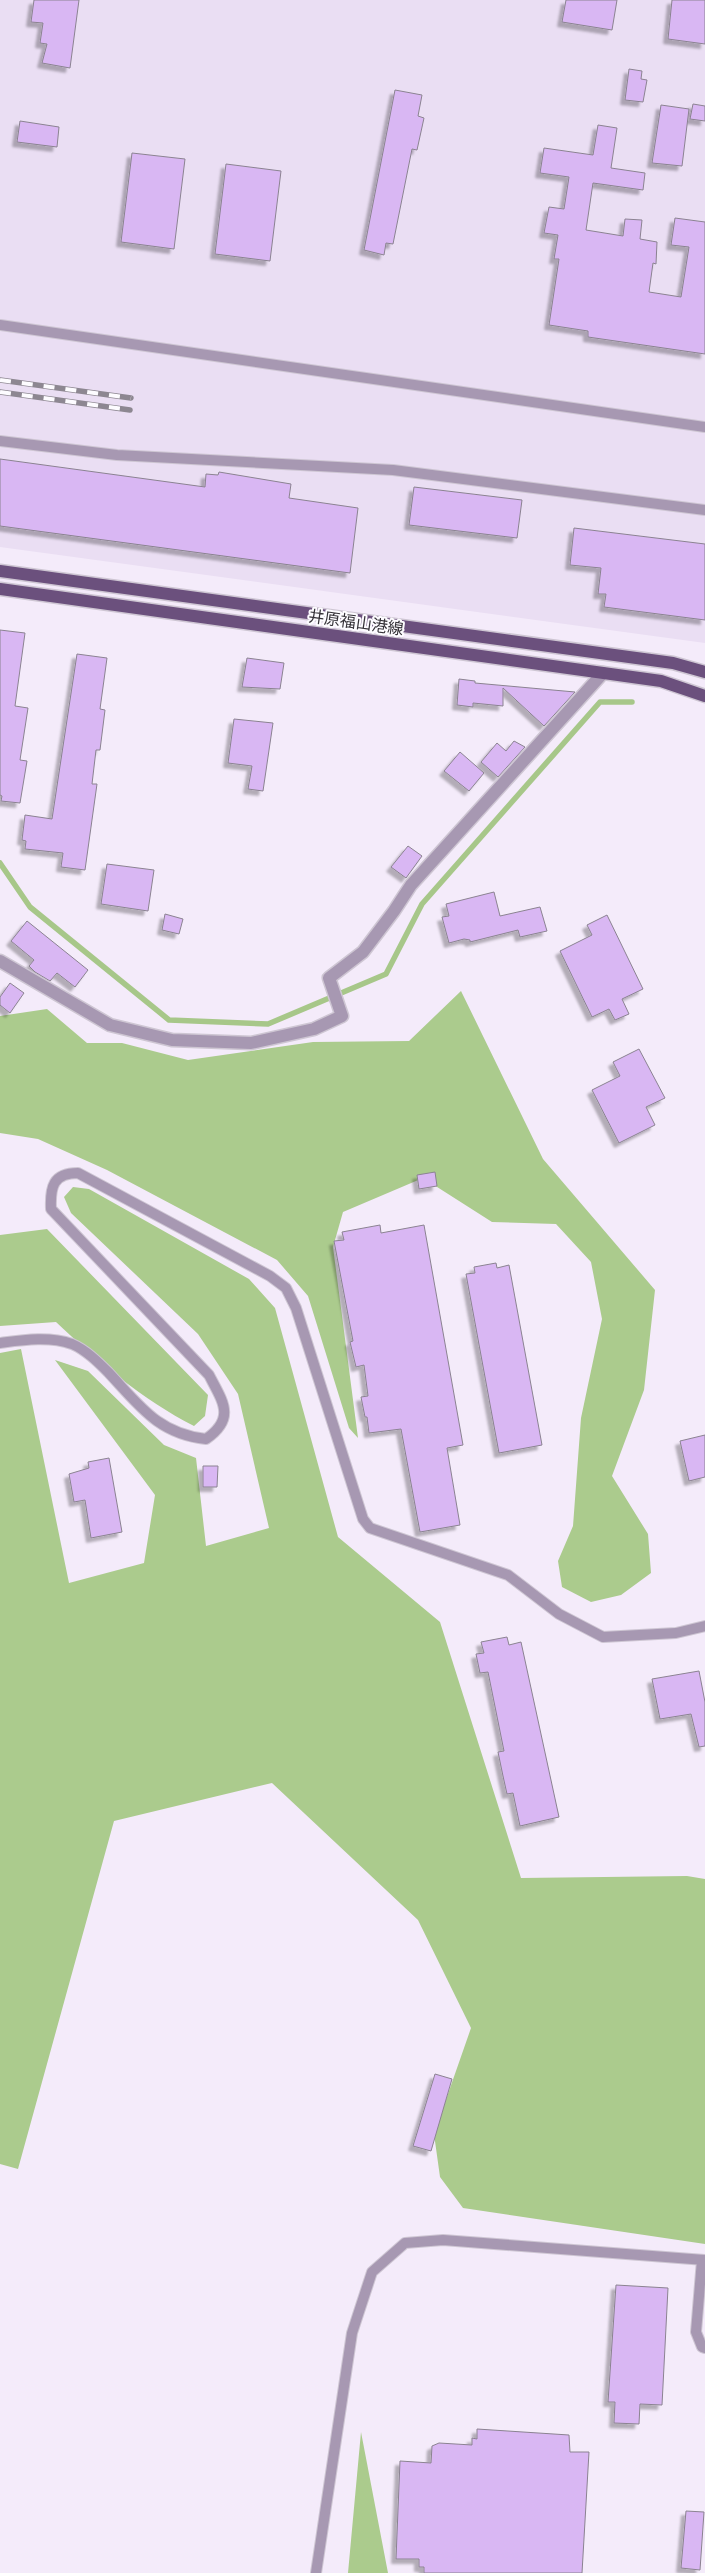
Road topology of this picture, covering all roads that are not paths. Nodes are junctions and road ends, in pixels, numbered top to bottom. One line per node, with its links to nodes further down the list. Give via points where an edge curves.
1 (0, 325): 2 (lane)
2 (705, 427)
3 (0, 440): 4 (lane, via 117,455 393,470)
4 (705, 510)
5 (0, 571): 7 (main road, 井原福山港線, via 673,663)
6 (0, 589): 8 (main road, 井原福山港線)
7 (705, 672)
8 (603, 673): 9 (main road, 井原福山港線, via 661,681); 10 (street, via 411,886 363,952 329,978 342,1016 314,1029 251,1043 172,1040 110,1025)
9 (705, 696)
10 (0, 961)
11 (0, 1343): 12 (lane, via 34,1339 73,1345 95,1359 153,1420 169,1430 186,1437 206,1439 220,1430 224,1419 223,1404 209,1375 51,1209 50,1193 56,1180 67,1173 78,1173 270,1276 286,1288 296,1308 363,1519 370,1528 508,1575 559,1614 603,1637 676,1633)
12 (705, 1626)
13 (704, 2260): 14 (lane, via 696,2332); 15 (lane, via 443,2240 405,2243 372,2272 352,2332)
14 (705, 2348)
15 (316, 2573)

